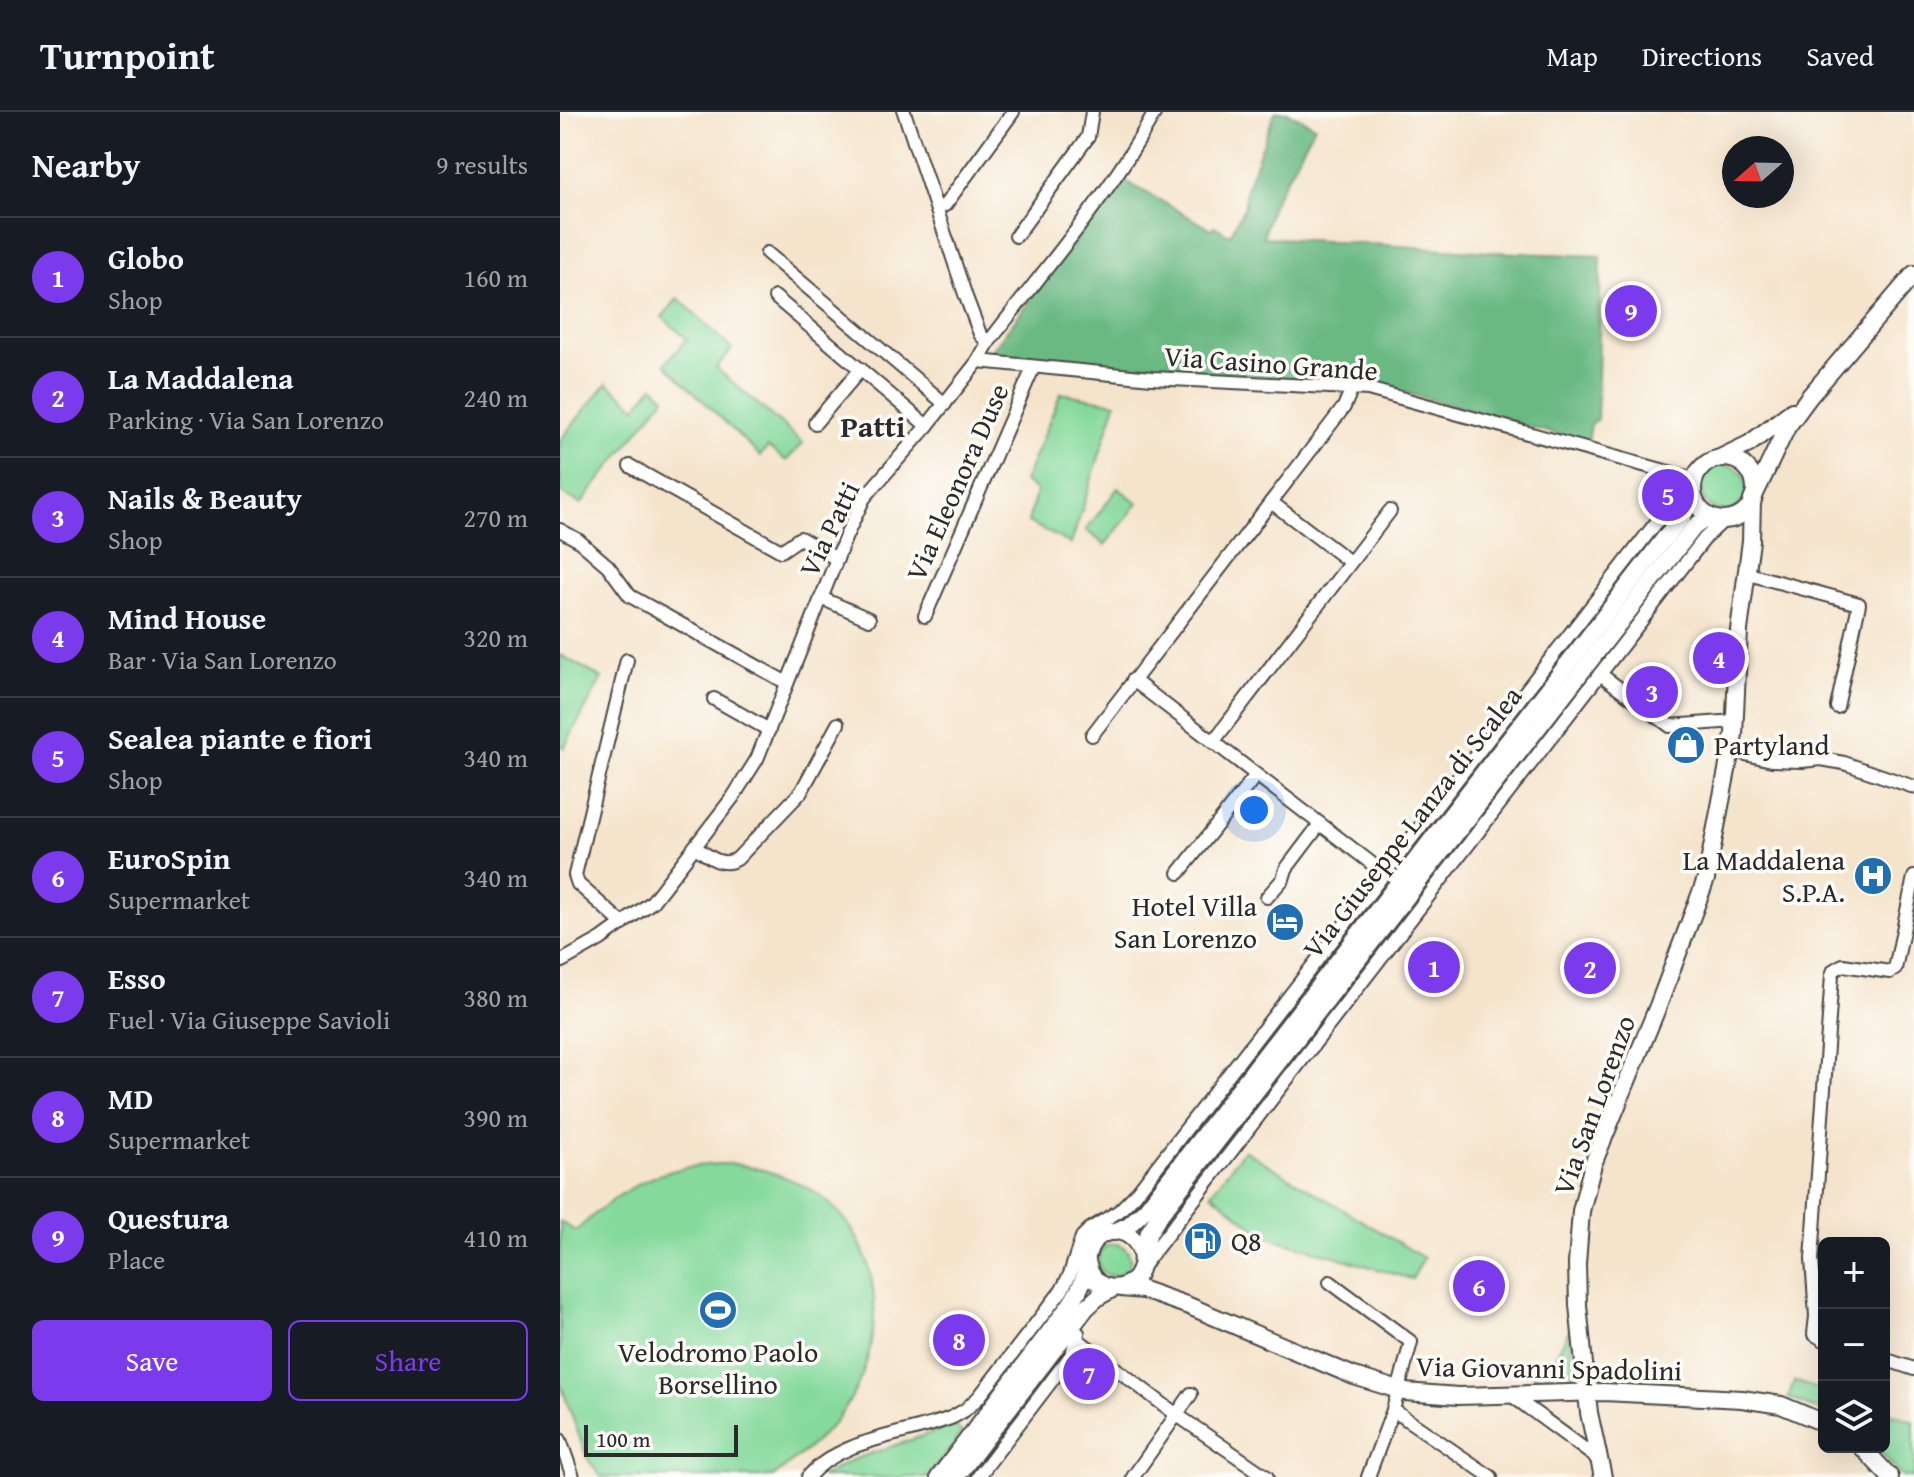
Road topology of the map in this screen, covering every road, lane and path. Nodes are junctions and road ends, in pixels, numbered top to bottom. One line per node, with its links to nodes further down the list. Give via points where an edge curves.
1 (904, 112): 5 (street)
2 (1013, 112): 5 (street, via 945,205)
3 (1092, 112): 6 (street, via 1088,137)
4 (1155, 112): 10 (street, Via Patti, via 1072,235)
5 (937, 208): 10 (street, via 980,334)
6 (1016, 236)
7 (767, 253): 16 (street)
8 (1914, 274): 15 (street, Via San Lorenzo)
9 (775, 297): 13 (street)
10 (988, 343): 11 (street, Via Patti)
11 (978, 361): 12 (street, Via Casino Grande); 16 (street, Via Patti)
12 (1033, 368): 14 (street, Via Casino Grande); 31 (street, Via Eleonora Duse)
13 (861, 369): 17 (street); 18 (street)
14 (1352, 388): 21 (street, Via Casino Grande, via 1586,447); 23 (street, via 1344,407)
15 (1809, 397): 19 (street, Via San Lorenzo, via 1749,444); 22 (street, Via San Lorenzo, via 1782,435)
16 (945, 404): 18 (street, Via Patti)
17 (815, 423)
18 (927, 426): 27 (street, Via Patti, via 864,498)
19 (1718, 458): 21 (street, via 1702,466); 22 (street, via 1745,465 1753,479)
20 (630, 466): 27 (street, via 781,551 800,538)
21 (1692, 483): 25 (street, via 1699,508); 50 (street, Via Giuseppe Lanza di Scalea); 58 (street, Via Giuseppe Lanza di Scalea, via 1685,512)
22 (1752, 499): 25 (street, via 1738,517); 29 (street, Via San Lorenzo)
23 (1271, 502): 28 (street); 35 (street)
24 (1390, 511): 28 (street)
25 (1719, 520): 29 (street, Via San Lorenzo, via 1743,539); 34 (street, Via Giuseppe Lanza di Scalea); 55 (street, Via Giuseppe Lanza di Scalea, via 1702,521 1693,528)
26 (560, 530): 36 (street, via 608,566 630,596)
27 (837, 559): 30 (street, Via Patti)
28 (1350, 562): 43 (street)
29 (1745, 571): 38 (street, via 1859,604); 39 (street, Via San Lorenzo)
30 (821, 598): 32 (street); 36 (street, Via Patti)
31 (925, 616)
32 (869, 619)
33 (627, 660): 53 (street, via 575,875 578,884)
34 (1600, 674): 39 (street, via 1670,726); 57 (street, Via Giuseppe Lanza di Scalea)
35 (1133, 680): 42 (street); 43 (street)
36 (787, 683): 41 (street, Via Patti)
37 (714, 699): 41 (street)
38 (1837, 707)
39 (1735, 721): 44 (street, Via San Lorenzo)
40 (838, 724): 48 (street, via 801,792 737,859 723,863)
41 (769, 730): 48 (street, Via Patti, via 733,797)
42 (1092, 735)
43 (1213, 742): 45 (street)
44 (1732, 751): 46 (street, via 1772,760 1844,763); 72 (street, Via San Lorenzo, via 1706,879 1601,1142 1581,1211 1577,1264)
45 (1256, 775): 47 (street); 49 (street)
46 (1914, 787)
47 (1320, 824): 50 (street); 52 (street)
48 (695, 847): 53 (street, Via Patti, via 652,902)
49 (1179, 873)
50 (1384, 873): 56 (street, Via Giuseppe Lanza di Scalea)
51 (1914, 877): 66 (street, via 1895,969 1843,965 1832,975 1812,1259)
52 (1267, 897)
53 (623, 924): 54 (street, Via Patti)
54 (560, 962)
55 (1244, 1107): 57 (street, Via Giuseppe Lanza di Scalea); 61 (street, Via Giuseppe Lanza di Scalea, via 1157,1220 1145,1240)
56 (1191, 1123): 58 (street, Via Giuseppe Lanza di Scalea); 70 (street, Via Giuseppe Lanza di Scalea, via 1125,1207 1082,1237 1062,1290)
57 (1225, 1158): 61 (street, Via Giuseppe Lanza di Scalea)
58 (1166, 1182): 59 (street, Via Giuseppe Lanza di Scalea, via 1139,1217)
59 (1114, 1232): 60 (street, via 1097,1238); 61 (street, via 1134,1239)
60 (1087, 1261): 63 (street, via 1096,1282); 70 (street, Via Giuseppe Lanza di Scalea, via 1074,1299)
61 (1142, 1263): 63 (street, via 1135,1279); 64 (street, Via Giovanni Spadolini, via 1151,1283)
62 (1330, 1282): 71 (street, via 1411,1342)
63 (1117, 1288): 64 (street, Via Giovanni Spadolini, via 1143,1290); 65 (street)
64 (1189, 1306): 71 (street, Via Giovanni Spadolini)
65 (1083, 1312): 67 (street); 84 (street)
66 (1818, 1336)
67 (1077, 1339): 76 (street); 85 (street, via 1067,1361)
68 (1890, 1361): 69 (street)
69 (1914, 1369)
70 (1004, 1379): 82 (street, Via Giuseppe Lanza di Scalea, via 959,1414 838,1455); 83 (street, Via Giuseppe Lanza di Scalea)
71 (1398, 1390): 74 (street, Via Giovanni Spadolini); 75 (street)
72 (1586, 1392): 74 (street, Via Giovanni Spadolini); 77 (street, Via Giovanni Spadolini, via 1757,1401); 80 (street, Via San Lorenzo)
73 (1191, 1394): 76 (street)
74 (1511, 1395): 80 (street)
75 (1393, 1410): 88 (street); 89 (street)
76 (1177, 1415): 86 (street); 87 (street)
77 (1818, 1420)
78 (560, 1440): 81 (street)
79 (1868, 1453): 91 (street)
80 (1598, 1459): 90 (street, Via San Lorenzo)
81 (573, 1476)
82 (808, 1477)
83 (939, 1477)
84 (956, 1477)
85 (978, 1477)
86 (1133, 1477)
87 (1267, 1477)
88 (1368, 1477)
89 (1491, 1477)
90 (1603, 1477)
91 (1890, 1477)

